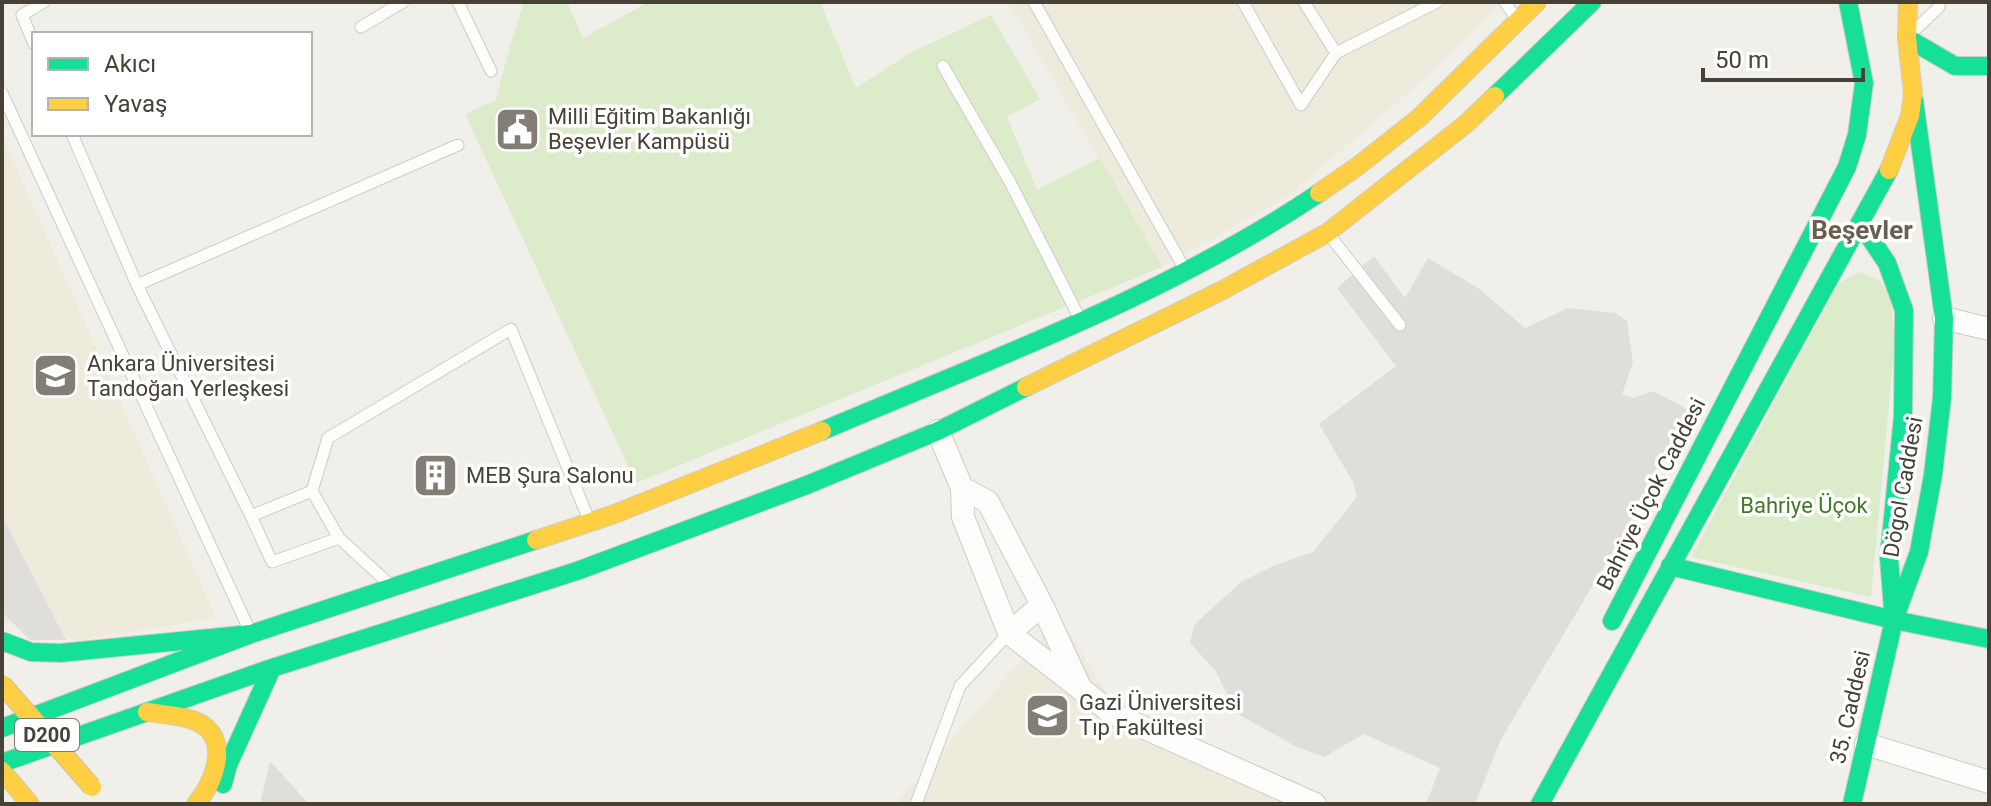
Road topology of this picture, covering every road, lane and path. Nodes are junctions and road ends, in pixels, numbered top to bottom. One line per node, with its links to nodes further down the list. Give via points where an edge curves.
1 (44, 2): 17 (lane, via 22,15)
2 (403, 2): 15 (lane)
3 (458, 2): 21 (lane)
4 (1034, 2): 28 (lane)
5 (1243, 2): 18 (lane, via 1301,105)
6 (1304, 2): 18 (lane)
7 (1437, 2): 18 (lane)
8 (1505, 2): 14 (lane)
9 (1537, 2): 14 (main road)
10 (1592, 2): 27 (main road, via 1467,123)
11 (1848, 2): 26 (main road, via 1864,83)
12 (1908, 2): 16 (main road, Dögol Caddesi)
13 (1939, 2): 16 (lane)
14 (1517, 20): 28 (main road, via 1420,117 1358,166 1284,216)
15 (361, 27)
16 (1907, 38): 20 (main road, via 1955,66); 23 (main road, Dögol Caddesi)
17 (32, 39)
18 (1336, 53)
19 (943, 66): 31 (lane)
20 (1989, 66)
21 (491, 71)
22 (2, 93): 45 (lane)
23 (1913, 94): 26 (main road, Dögol Caddesi, via 1894,158); 30 (main road, Dögol Caddesi)
24 (73, 136): 29 (lane)
25 (458, 145): 29 (lane)
26 (1843, 214): 40 (main road); 43 (main road, Dögol Caddesi, via 1887,263 1904,310 1903,416 1889,558); 46 (main road, Bahriye Üçok Caddesi)
27 (1327, 233): 32 (lane); 34 (main road)
28 (1186, 271): 31 (main road)
29 (137, 285): 37 (lane)
30 (1944, 318): 33 (street); 43 (main road, Dögol Caddesi, via 1933,475 1919,552)
31 (1082, 322): 38 (main road)
32 (1400, 325)
33 (1989, 329)
34 (938, 431): 35 (street); 49 (main road, via 577,571)
35 (962, 488): 42 (street, via 988,502); 44 (street, via 963,517)
36 (312, 491): 37 (lane); 38 (lane, via 328,438 511,329); 39 (lane)
37 (251, 516): 39 (lane, via 272,562)
38 (590, 523): 41 (main road)
39 (339, 538): 41 (lane)
40 (1670, 566): 43 (main road); 64 (main road)
41 (394, 587): 45 (main road)
42 (1042, 605): 44 (street); 51 (street)
43 (1894, 620): 47 (main road); 54 (main road, 35. Caddesi)
44 (1009, 633): 51 (street); 62 (lane, via 960,686)
45 (251, 634): 48 (main road, via 60,653 31,652); 53 (main road)
46 (1604, 637)
47 (1989, 639)
48 (2, 641)
49 (272, 668): 52 (main road); 61 (main road, via 228,765)
50 (2, 684): 59 (main road, D200, bridge)
51 (1081, 689): 63 (street, via 1113,714)
52 (147, 712): 55 (main road); 60 (main road, via 198,722 214,737 216,763 205,796)
53 (2, 728)
54 (1866, 744): 57 (street); 65 (main road, 35. Caddesi)
55 (2, 763)
56 (2, 771): 58 (main road, D200)
57 (1989, 782)
58 (30, 804)
59 (106, 804)
60 (196, 804)
61 (217, 804)
62 (916, 804)
63 (1315, 804)
64 (1540, 804)
65 (1852, 804)

